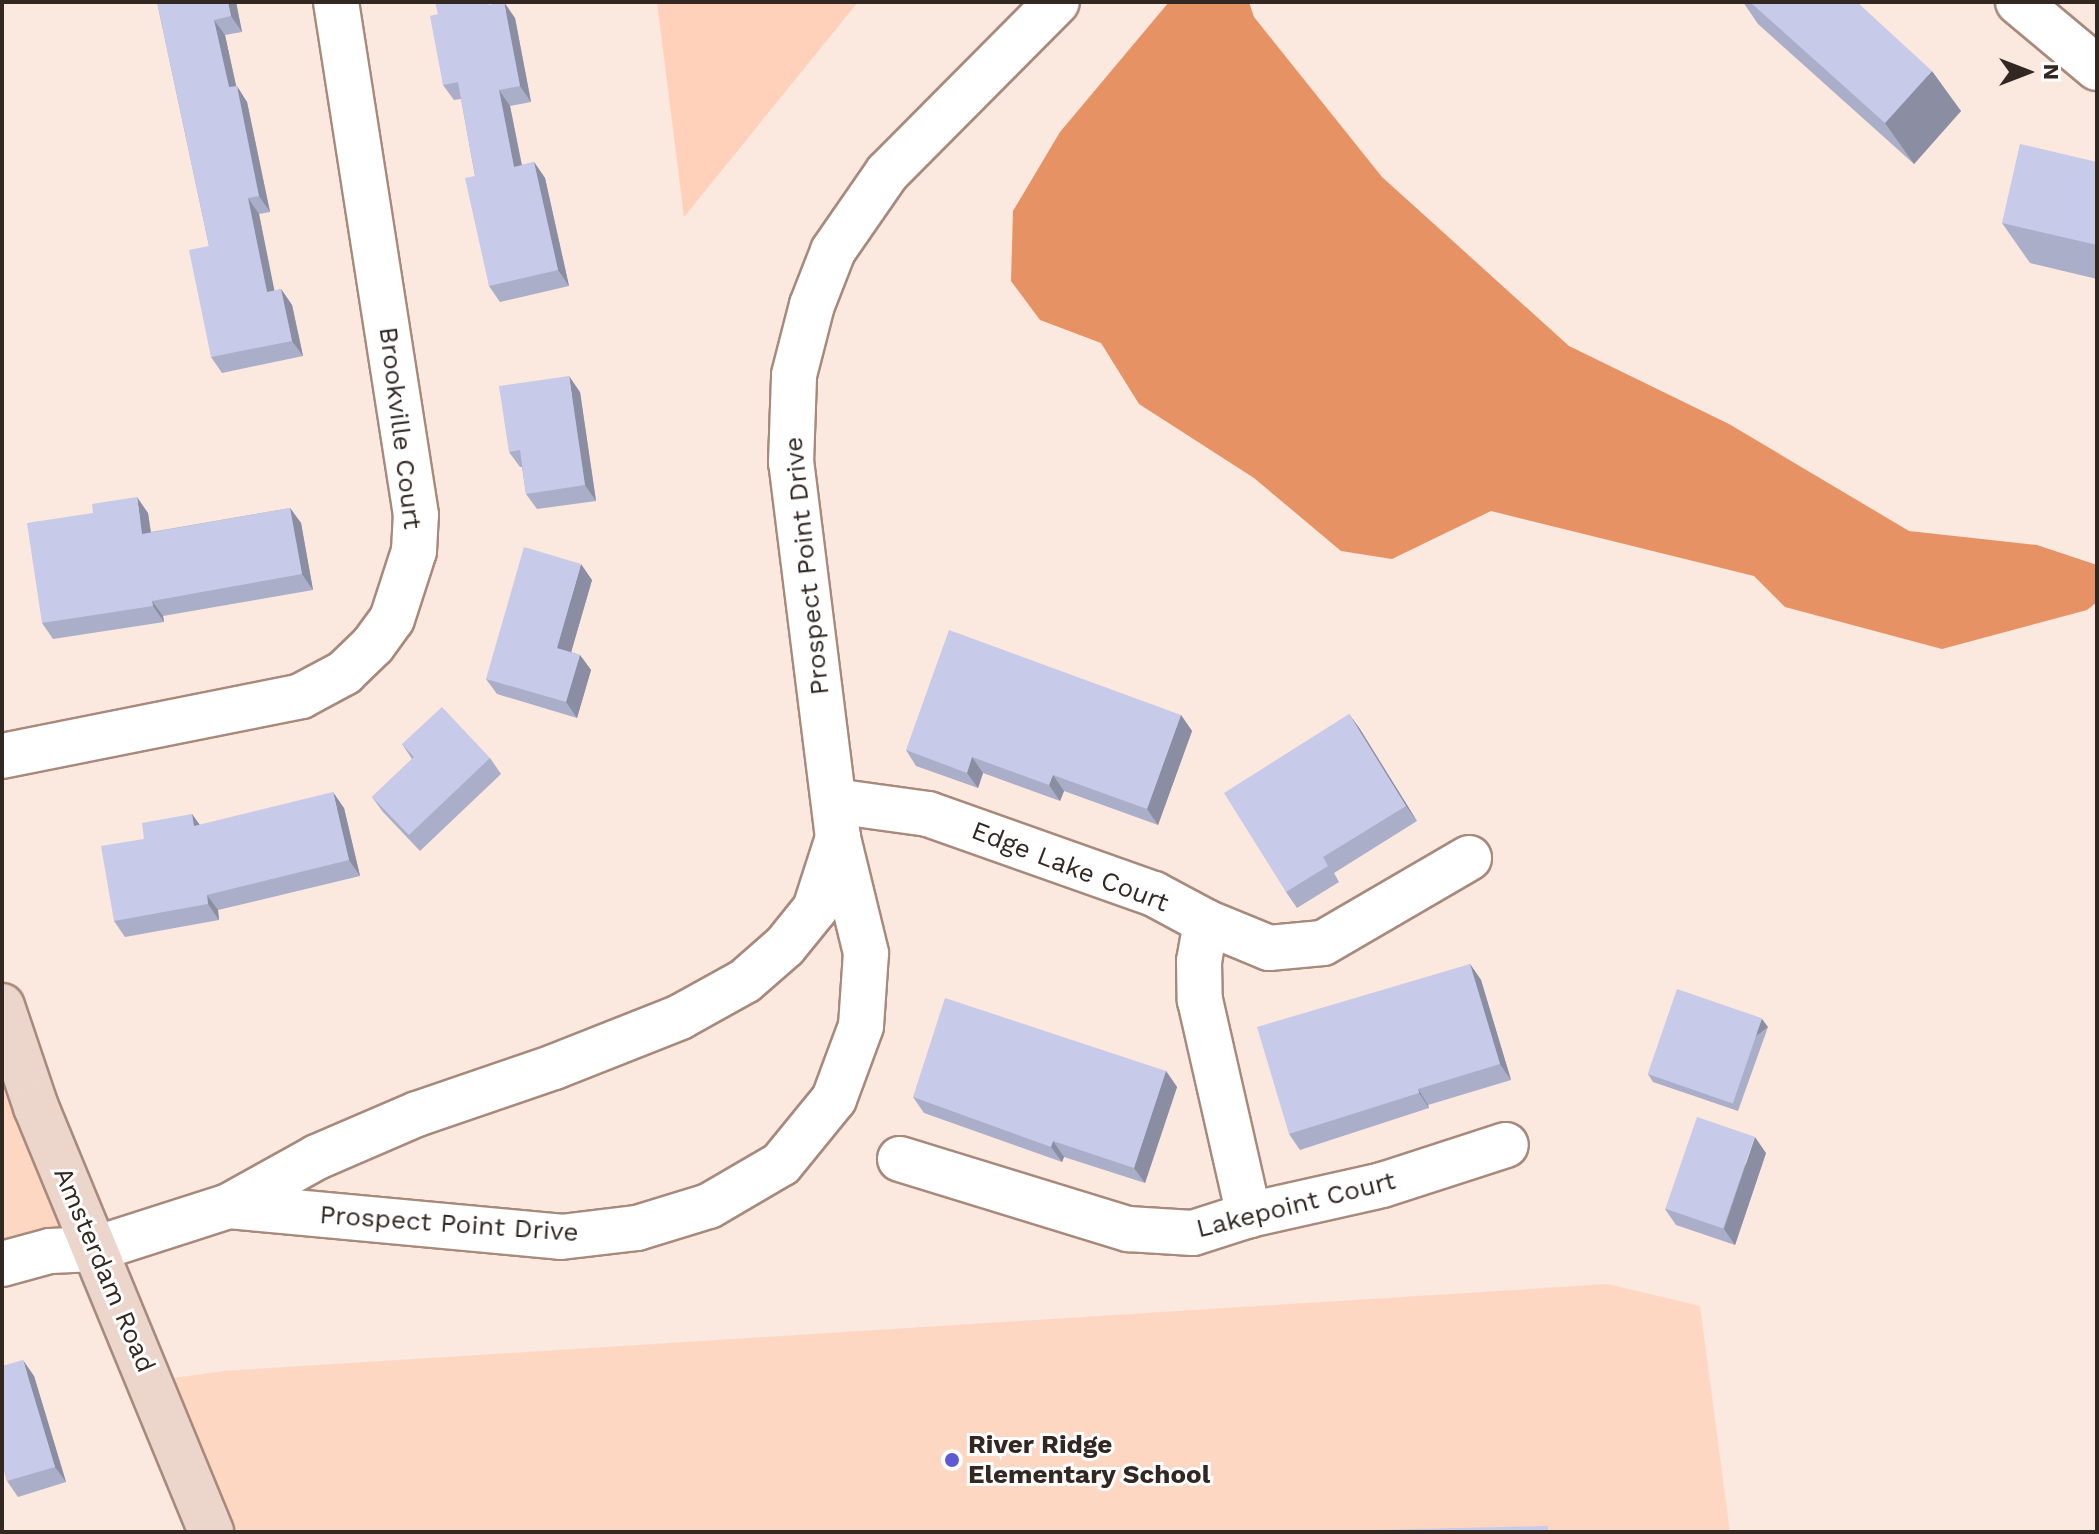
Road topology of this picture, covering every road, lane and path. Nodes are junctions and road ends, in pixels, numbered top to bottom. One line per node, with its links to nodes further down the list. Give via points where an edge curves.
1 (336, 2): 5 (street, Brookville Court, via 416,515 414,551 392,619 344,673 301,696)
2 (1057, 2): 6 (street, Prospect Point Drive, via 887,173 833,251 812,305 794,375 791,463)
3 (2018, 2): 4 (street)
4 (2097, 68)
5 (2, 756)
6 (836, 820): 8 (street, Edge Lake Court, via 928,814 1154,894); 12 (street, Prospect Point Drive, via 815,909 785,946 745,981 680,1017 417,1114 317,1157); 12 (street, Prospect Point Drive, via 866,953 861,1026 834,1099 781,1164 709,1206 637,1228 561,1237)
7 (1469, 858): 8 (street, Edge Lake Court, via 1323,943 1269,948)
8 (1206, 922): 13 (street, via 1200,1000)
9 (2, 1006): 14 (main road, Amsterdam Road, via 36,1107)
10 (1506, 1145): 13 (street, Lakepoint Court, via 1382,1185)
11 (900, 1159): 13 (street, Lakepoint Court, via 1128,1229 1193,1233)
12 (229, 1206): 14 (street, Prospect Point Drive)
13 (1249, 1215)
14 (95, 1249): 15 (street, Prospect Point Drive, via 50,1251); 16 (main road, Amsterdam Road)
15 (2, 1264)
16 (211, 1532)

